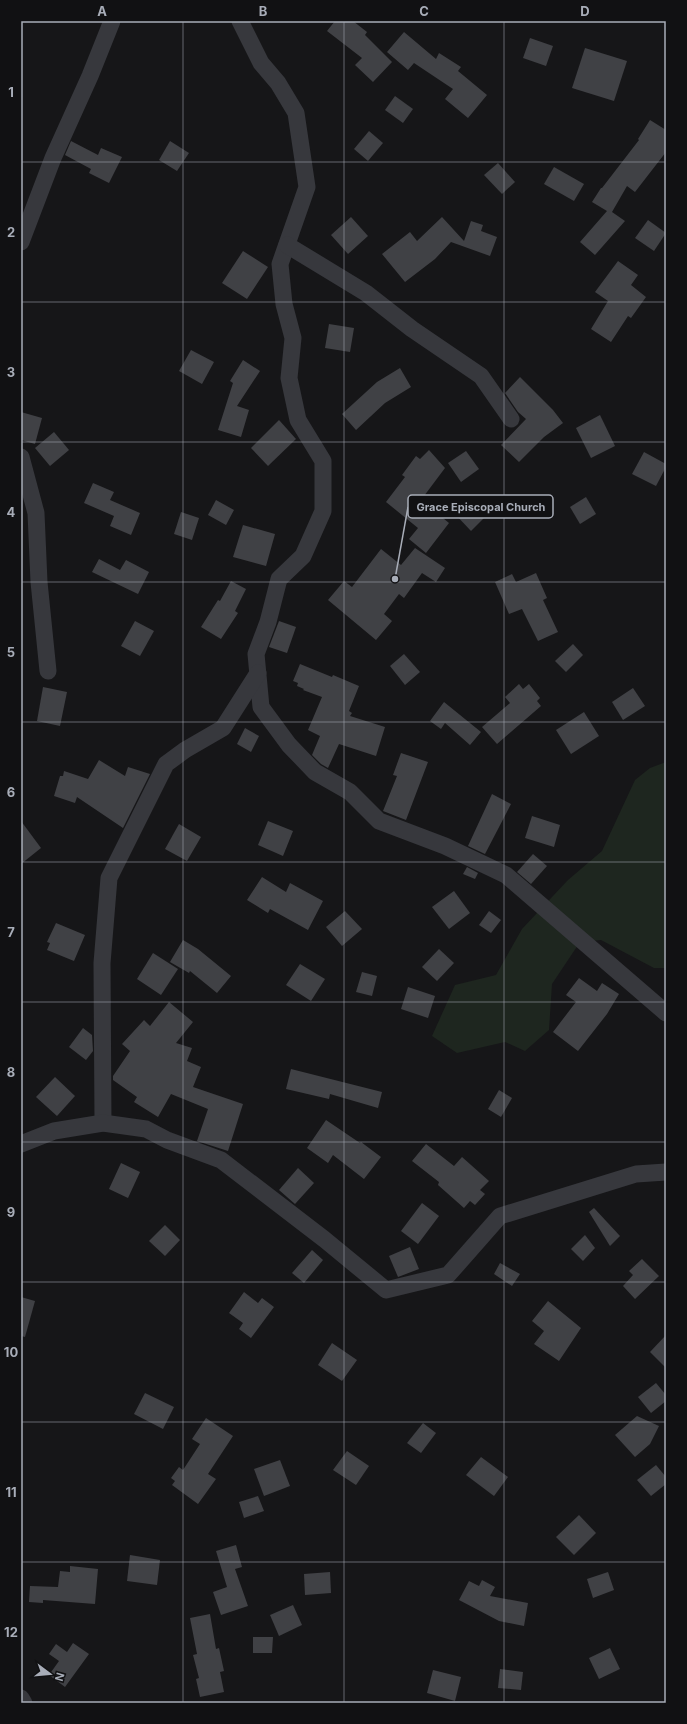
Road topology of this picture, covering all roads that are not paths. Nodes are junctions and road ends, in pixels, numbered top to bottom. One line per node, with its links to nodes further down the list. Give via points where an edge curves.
1 (112, 21): 3 (street, via 53,158)
2 (240, 21): 4 (street, via 261,63 278,83 296,113 307,187)
3 (21, 242)
4 (287, 245): 5 (street, via 366,293 412,329 481,376); 8 (street, via 280,264 284,304 293,338 289,378 298,420 323,461 323,511 303,556 279,579 268,622 256,654)
5 (511, 419)
6 (21, 457): 7 (street, via 36,513 39,582)
7 (48, 671)
8 (258, 673): 9 (street, via 262,707 289,745 315,772 350,792 379,821 445,846 506,875); 10 (street, via 223,728 166,764 109,878 102,963)
9 (666, 1013)
10 (103, 1123): 11 (street, via 54,1131); 12 (street, via 146,1129 167,1140 221,1160 386,1290 448,1274 500,1216 636,1174)
11 (21, 1144)
12 (666, 1172)
13 (21, 1698): 14 (street)
14 (24, 1703)

